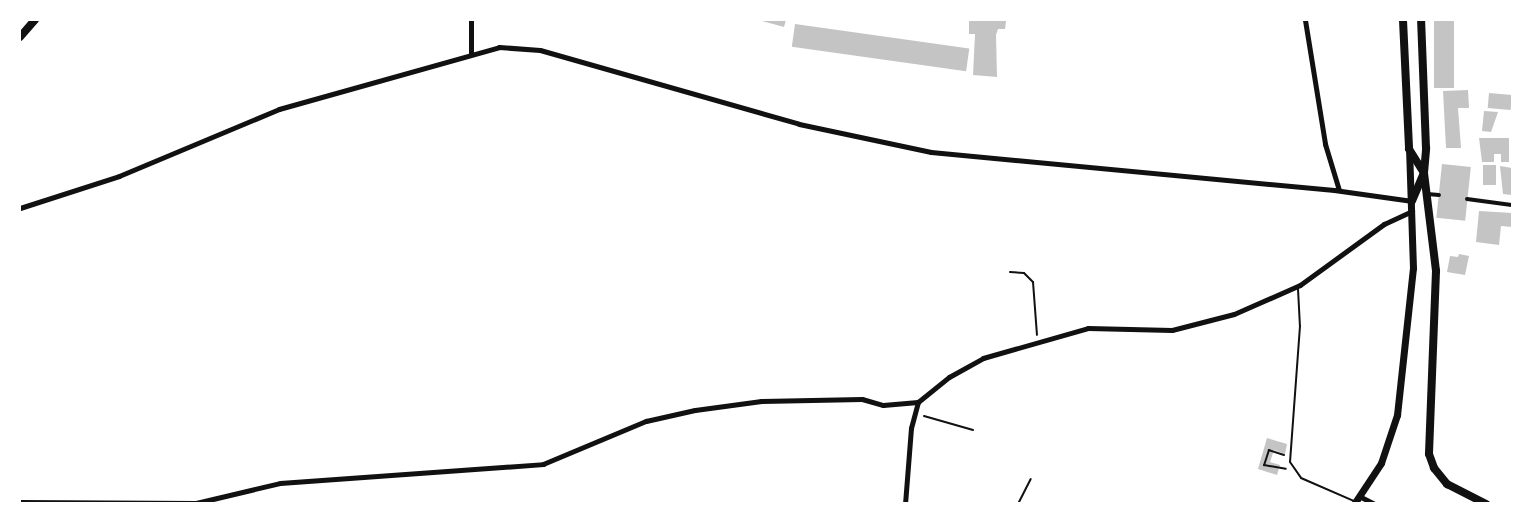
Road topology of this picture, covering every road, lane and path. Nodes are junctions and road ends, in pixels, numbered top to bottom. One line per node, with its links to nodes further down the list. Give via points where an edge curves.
1 (35, 20): 6 (main road)
2 (471, 20): 7 (street)
3 (1305, 20): 10 (street, via 1325,144)
4 (1403, 20): 8 (main road)
5 (1420, 20): 9 (main road)
6 (20, 37)
7 (471, 53): 10 (street, via 499,47 540,50 799,124 931,152); 16 (street, via 279,109 119,176)
8 (1409, 149): 9 (main road); 14 (street)
9 (1424, 173): 11 (main road); 14 (main road)
10 (1340, 190): 14 (street)
11 (1426, 193): 12 (street); 33 (main road, via 1437,312 1429,454 1447,484)
12 (1438, 195)
13 (1467, 199): 15 (street)
14 (1412, 201): 17 (street)
15 (1512, 205)
16 (20, 208)
17 (1412, 210): 19 (street, via 1384,224); 27 (street, via 1412,291 1396,415 1382,463)
18 (1010, 272): 20 (path, via 1024,273 1033,282 1034,324)
19 (1298, 286): 20 (street, via 1199,325 1163,330 1102,326); 27 (lane, via 1300,326 1290,462 1301,478)
20 (1039, 340): 21 (street, via 983,358 949,377)
21 (918, 402): 29 (street, via 883,405 862,399 761,401 695,410 646,421 543,464 280,483); 30 (street, via 911,428)
22 (924, 416): 23 (path)
23 (973, 430)
24 (1285, 455): 25 (path, via 1269,450 1264,465)
25 (1287, 469)
26 (1031, 479): 31 (path)
27 (1356, 500): 32 (street)
28 (20, 502): 29 (street)
29 (209, 502)
30 (905, 504)
31 (1018, 504)
32 (1375, 504)
33 (1486, 504)

